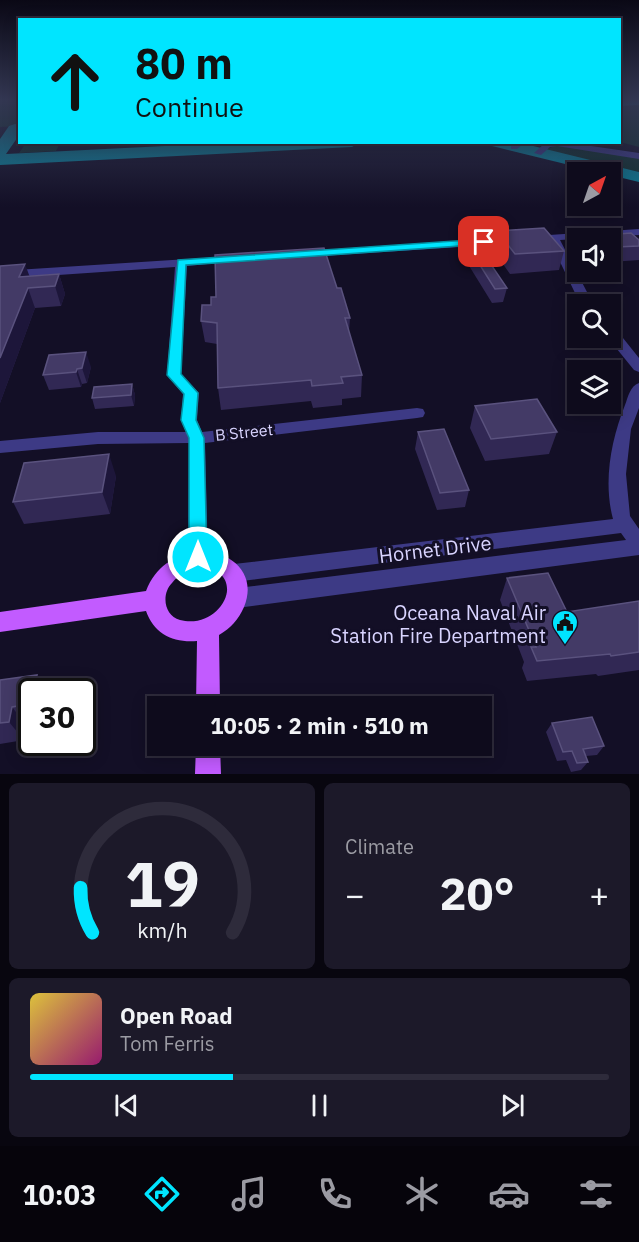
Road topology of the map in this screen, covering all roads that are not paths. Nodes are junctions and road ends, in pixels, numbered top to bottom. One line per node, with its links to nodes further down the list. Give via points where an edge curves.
1 (538, 153): 2 (street, via 557,144)
2 (639, 156)
3 (639, 232): 4 (street)
4 (554, 237): 5 (street); 9 (street)
5 (290, 255)
6 (246, 258): 7 (street)
7 (181, 263): 8 (street); 14 (street, via 174,375 191,393 189,420)
8 (0, 275)
9 (582, 294)
10 (621, 344): 11 (street)
11 (639, 367)
12 (639, 388): 16 (street, via 619,449 617,474 621,517)
13 (417, 413): 14 (street, B Street)
14 (197, 438): 15 (street, B Street, via 111,436); 18 (street)
15 (0, 447)
16 (626, 525): 17 (street); 19 (street, Hornet Drive)
17 (639, 546): 20 (street, Hornet Drive)
18 (198, 557): 19 (main road, via 219,560); 21 (main road, via 178,563 163,576)
19 (234, 573): 20 (main road)
20 (237, 598): 23 (main road, via 227,616)
21 (153, 600): 22 (main road); 23 (main road, via 161,621 170,628 195,633)
22 (0, 622)
23 (208, 629): 24 (main road)
24 (208, 696)
25 (208, 756): 26 (main road)
26 (208, 774)

